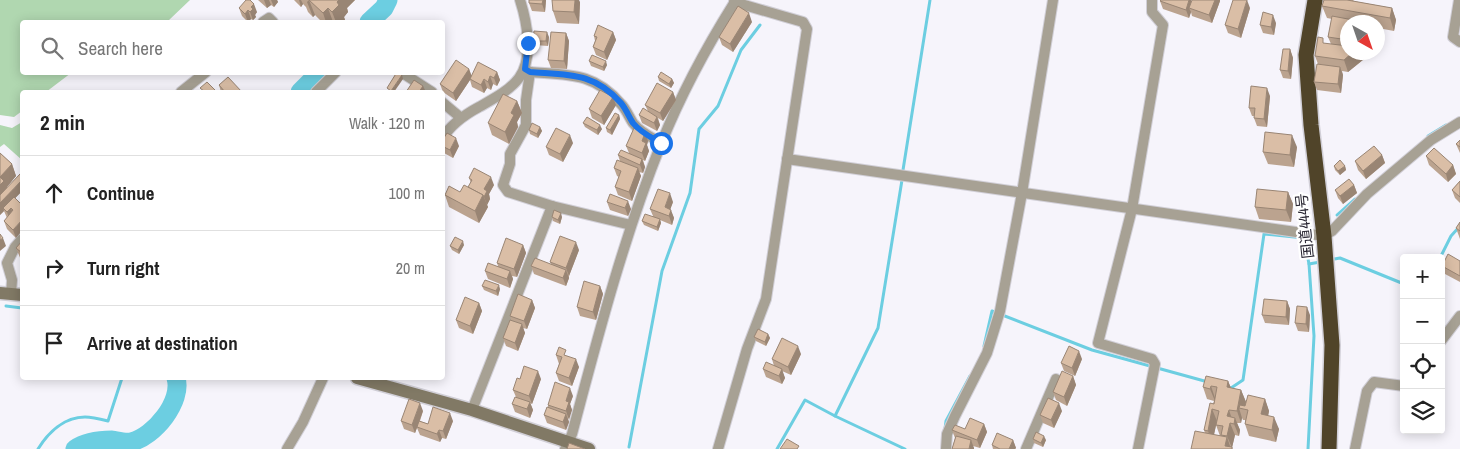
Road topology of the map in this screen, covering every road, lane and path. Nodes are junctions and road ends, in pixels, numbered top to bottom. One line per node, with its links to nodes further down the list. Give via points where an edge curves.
1 (520, 0): 8 (street, via 526,21)
2 (1053, 0): 21 (street)
3 (1152, 0): 23 (street, via 1152,12 1163,25)
4 (1315, 0): 25 (highway, 国道444号, via 1306,55)
5 (1459, 0): 7 (street, via 1453,37)
6 (735, 1): 19 (street, via 701,58); 20 (street, via 803,22 808,29)
7 (1460, 42)
8 (528, 70): 16 (street, via 500,95); 19 (street, via 581,76 602,86 622,104 641,131); 22 (street, via 526,125 510,154 503,185 508,192)
9 (202, 75): 12 (street)
10 (330, 75): 13 (street)
11 (406, 75): 14 (street)
12 (184, 90)
13 (318, 90)
14 (430, 90)
15 (445, 104): 16 (street)
16 (460, 117): 18 (street)
17 (1460, 122): 25 (street, via 1432,140 1374,188)
18 (445, 134)
19 (661, 143): 24 (street)
20 (787, 159): 21 (street); 38 (street, via 766,299 747,349)
21 (1022, 193): 23 (street); 39 (street, via 999,314 987,354 947,434)
22 (552, 206): 24 (street); 34 (street)
23 (1132, 209): 25 (street); 41 (street, via 1098,343 1152,359 1154,368)
24 (631, 225): 35 (street)
25 (1324, 236): 42 (highway, 国道444号, via 1332,345)
26 (20, 241): 27 (street, via 7,263 12,280)
27 (11, 294)
28 (1460, 316): 29 (street)
29 (1445, 336)
30 (1056, 379): 40 (street)
31 (322, 380): 36 (street)
32 (364, 380): 34 (main road)
33 (1400, 385): 43 (street, via 1374,382 1367,392)
34 (472, 410): 35 (main road)
35 (566, 446): 37 (main road)
36 (287, 449)
37 (589, 449)
38 (718, 449)
39 (946, 449)
40 (1026, 449)
41 (1138, 449)
42 (1329, 449)
43 (1355, 449)

